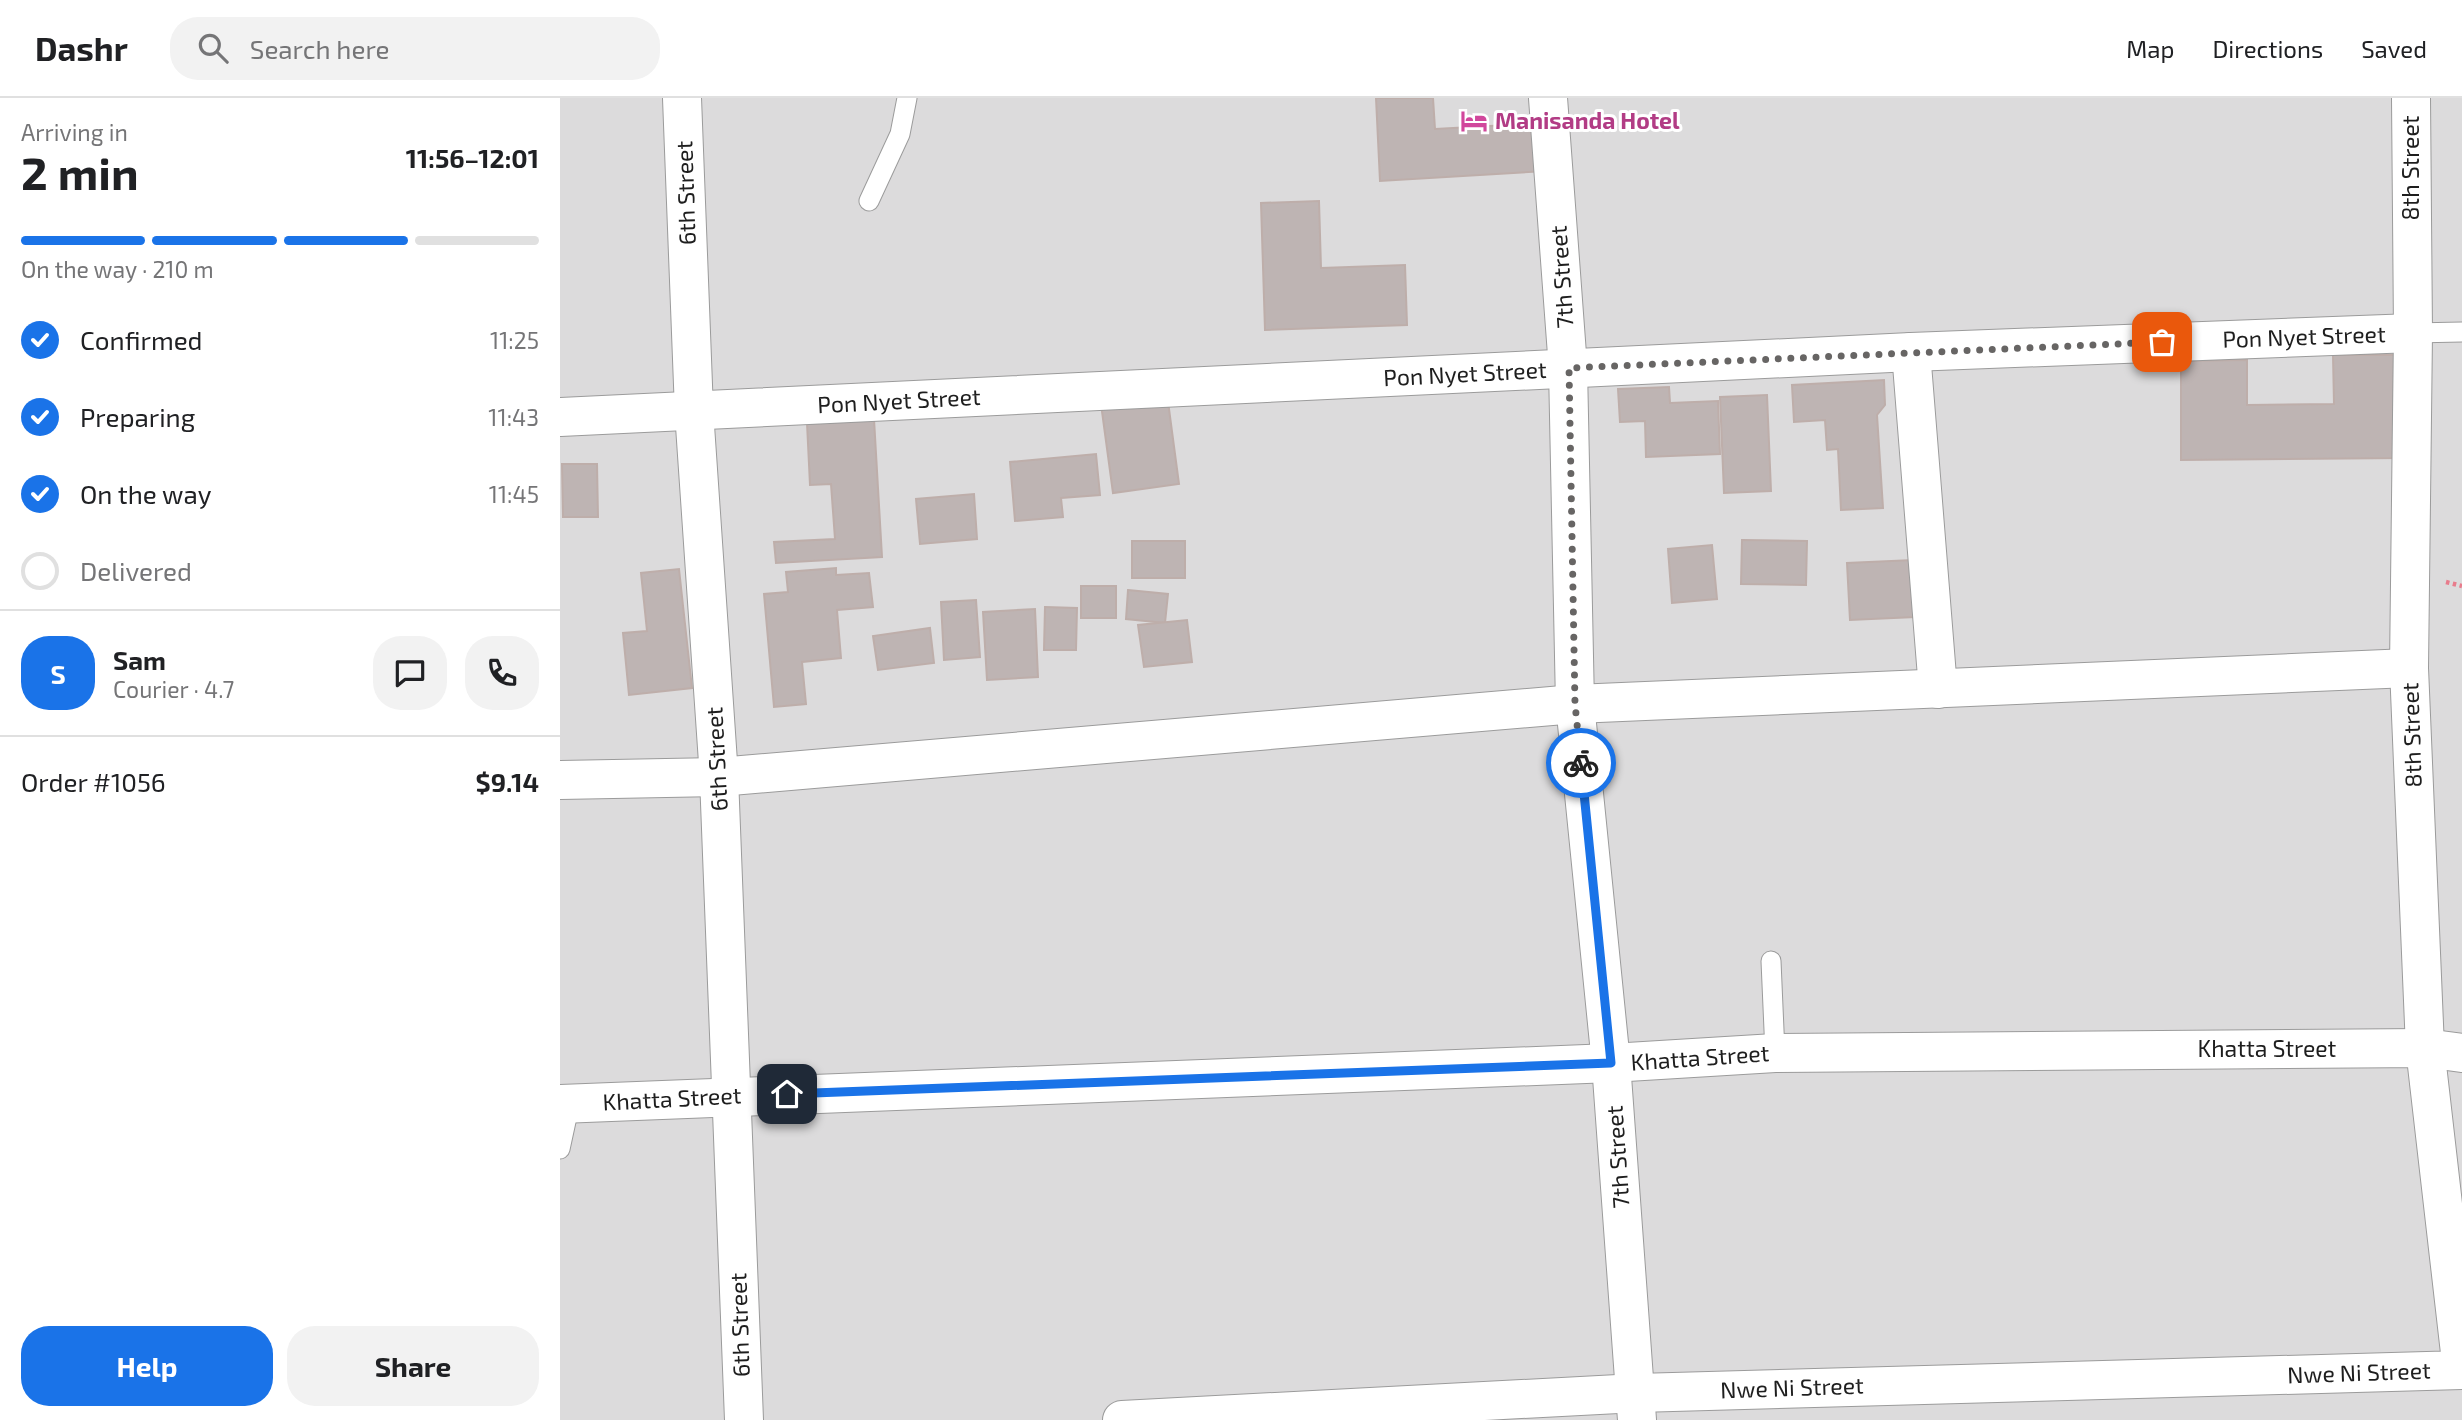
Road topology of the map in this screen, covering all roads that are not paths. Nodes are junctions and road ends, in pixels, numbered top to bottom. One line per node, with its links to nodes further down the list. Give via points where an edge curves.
1 (682, 98): 10 (street, 6th Street)
2 (907, 98): 5 (lane, via 900,134)
3 (1549, 98): 9 (street, 7th Street)
4 (2411, 98): 7 (street, 8th Street)
5 (869, 201)
6 (2462, 332): 7 (lane)
7 (2413, 333): 8 (street, Pon Nyet Street); 12 (street, 8th Street)
8 (1911, 352): 9 (street, Pon Nyet Street); 13 (street)
9 (1569, 368): 10 (street, Pon Nyet Street); 14 (street, 7th Street)
10 (694, 411): 11 (street, Pon Nyet Street); 15 (street, 6th Street)
11 (560, 417)
12 (2409, 668): 13 (street); 18 (street, 8th Street)
13 (1938, 689): 14 (street)
14 (1575, 704): 15 (street); 21 (street, 7th Street)
15 (719, 777): 16 (street); 22 (street, 6th Street)
16 (560, 780)
17 (1771, 961): 19 (lane)
18 (2425, 1048): 19 (street, Khatta Street); 20 (street, Khatta Street); 25 (street, 8th Street)
19 (1775, 1053): 21 (street, Khatta Street)
20 (2462, 1053)
21 (1611, 1063): 22 (street, Khatta Street); 26 (street, 7th Street)
22 (732, 1096): 23 (street, Khatta Street); 27 (street, 6th Street)
23 (565, 1104): 24 (lane)
24 (560, 1149)
25 (2462, 1370): 26 (street, Nwe Ni Street)
26 (1637, 1406): 28 (street, Nwe Ni Street)
27 (744, 1420)
28 (1122, 1420)

